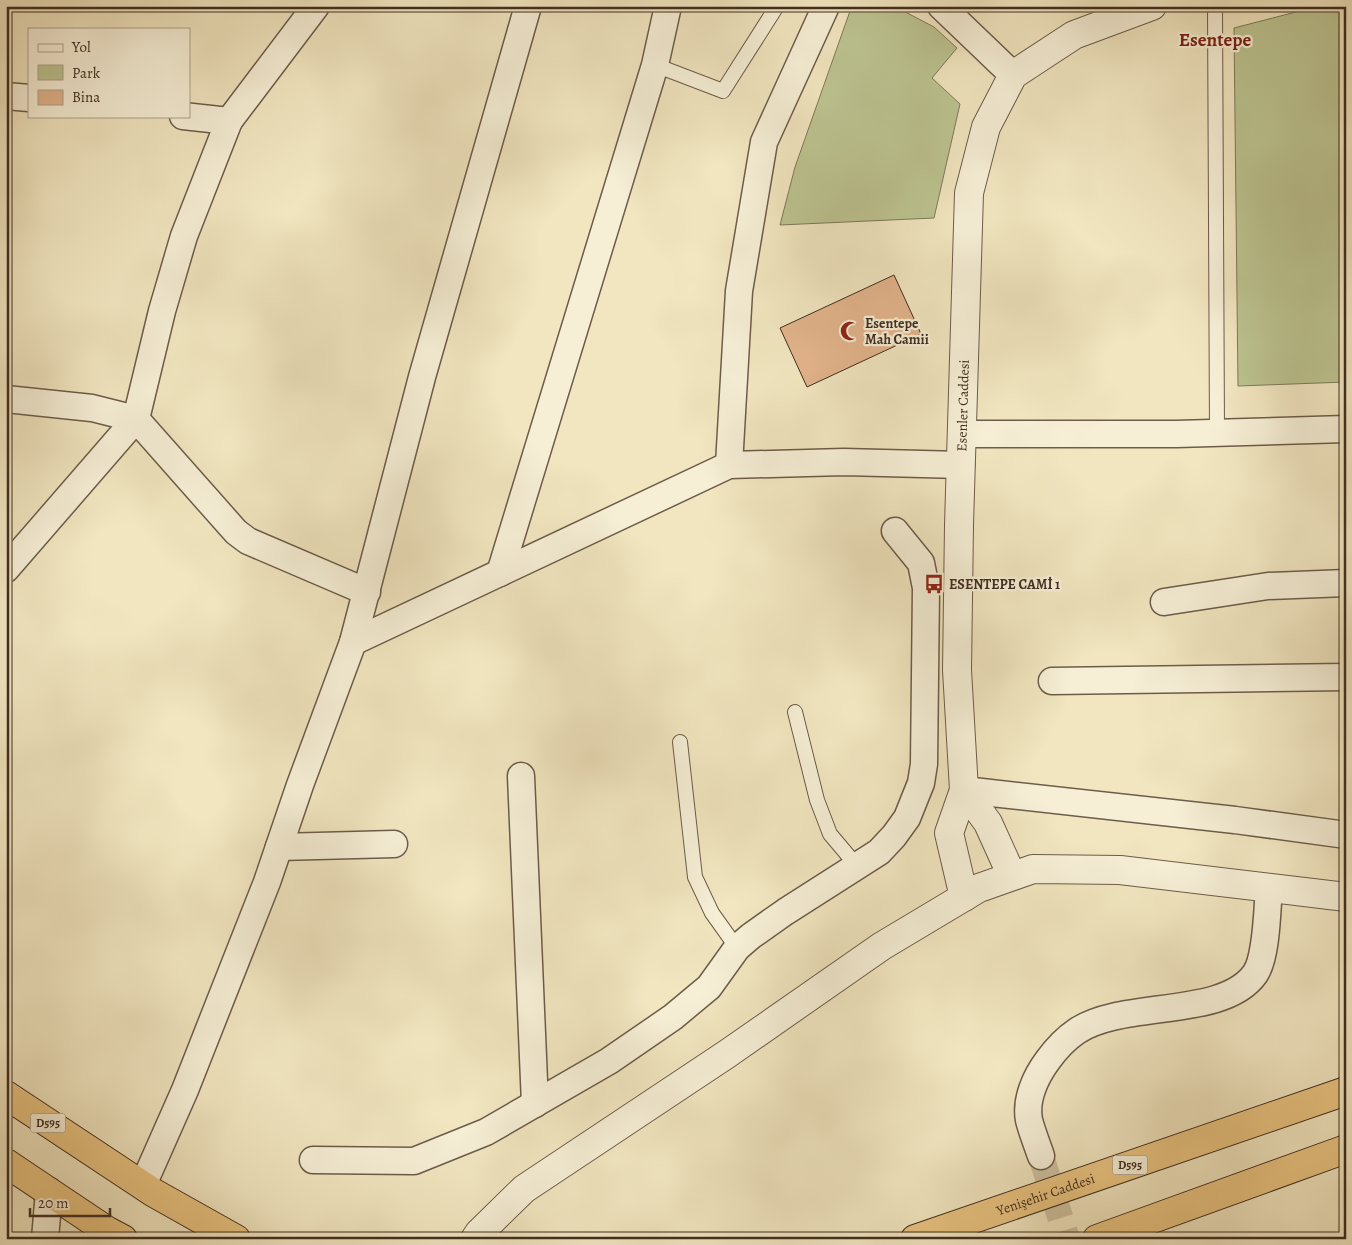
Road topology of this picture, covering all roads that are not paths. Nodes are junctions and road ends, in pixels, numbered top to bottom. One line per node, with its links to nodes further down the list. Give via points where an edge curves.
1 (316, 6): 14 (street)
2 (528, 6): 26 (street, via 422,377)
3 (668, 6): 9 (street)
4 (777, 6): 9 (lane, via 723,91)
5 (826, 6): 20 (street, via 764,142 739,291)
6 (941, 6): 10 (street)
7 (1152, 6): 10 (street, Esenler Caddesi, via 1074,35)
8 (1215, 6): 18 (lane)
9 (655, 64): 24 (street)
10 (1013, 75): 19 (street, Esenler Caddesi, via 986,127 969,193)
11 (6, 96): 12 (street)
12 (28, 98)
13 (190, 117): 14 (street)
14 (229, 122): 16 (street, via 184,236)
15 (6, 399): 16 (street, via 92,408)
16 (136, 419): 23 (street); 26 (street, via 248,542)
17 (1346, 429): 18 (street)
18 (1217, 432): 19 (street)
19 (962, 434): 21 (street, Esenler Caddesi)
20 (729, 465): 21 (street, via 844,462); 24 (street)
21 (961, 465): 34 (street, Esenler Caddesi, via 957,670)
22 (895, 531): 38 (street, via 920,563 926,588 924,764 921,783 907,818 879,852)
23 (6, 568)
24 (500, 574): 28 (street)
25 (1346, 583): 27 (street, via 1268,586)
26 (367, 592): 28 (street)
27 (1164, 602)
28 (353, 642): 37 (street)
29 (1346, 677): 30 (street)
30 (1052, 681)
31 (795, 712): 38 (lane, via 817,800 830,834)
32 (680, 742): 43 (lane, via 695,877 712,913)
33 (521, 776): 46 (street)
34 (964, 790): 35 (street); 39 (street, via 988,823); 41 (street, Esenler Caddesi, via 949,833)
35 (1346, 835)
36 (394, 844): 37 (street)
37 (279, 847): 51 (street, via 185,1090)
38 (856, 866): 43 (street)
39 (1012, 876): 40 (street, via 1032,869 1120,870); 41 (street)
40 (1269, 888): 42 (street); 48 (street, via 1264,950 1256,973 1238,990 1207,1001 1105,1019 1078,1030 1059,1046 1040,1071 1030,1095 1028,1119)
41 (964, 897): 56 (street, via 882,946 524,1189)
42 (1346, 898)
43 (737, 948): 46 (street, via 708,987 673,1017 609,1061)
44 (1346, 1091): 57 (highway, Yenişehir Caddesi / D595)
45 (6, 1095): 51 (highway, D595)
46 (535, 1104): 49 (street, via 486,1132 414,1161)
47 (1346, 1149): 58 (highway)
48 (1041, 1156)
49 (313, 1160)
50 (6, 1162): 52 (highway)
51 (143, 1185): 55 (highway, D595)
52 (49, 1192): 53 (street); 54 (highway)
53 (45, 1239)
54 (123, 1239)
55 (236, 1239)
56 (475, 1239)
57 (915, 1239)
58 (1097, 1239)

